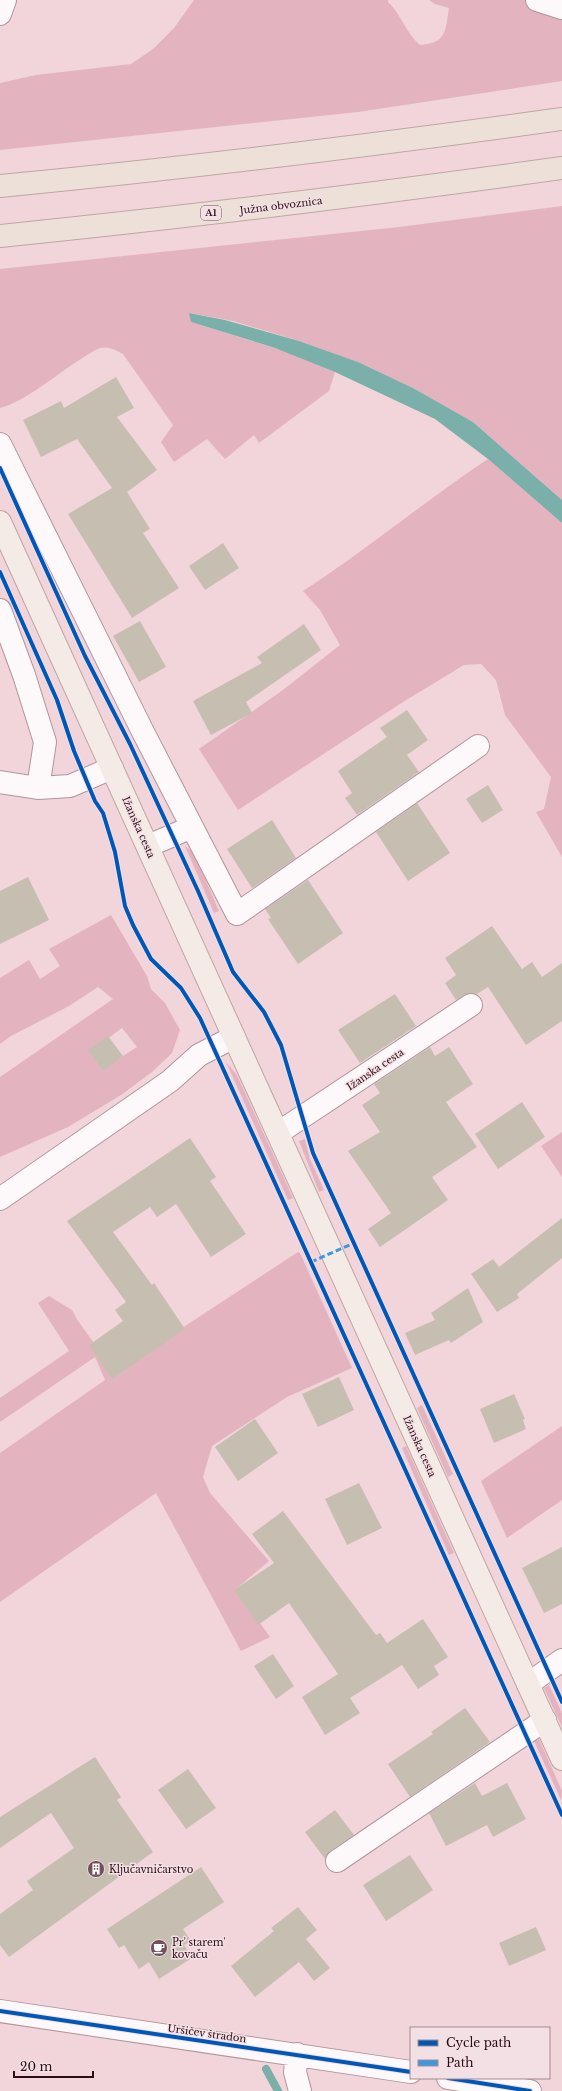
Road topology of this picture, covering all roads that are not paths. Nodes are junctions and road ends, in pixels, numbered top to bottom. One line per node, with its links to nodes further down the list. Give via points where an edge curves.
1 (5, 0): 4 (street)
2 (537, 0): 3 (street)
3 (562, 8)
4 (0, 14)
5 (562, 119): 7 (highway, via 132,174)
6 (562, 168): 8 (highway, Južna obvoznica / A1, via 422,188)
7 (0, 186)
8 (0, 236)
9 (0, 444): 16 (street)
10 (0, 522): 13 (main road, Ižanska cesta)
11 (0, 610): 15 (street, via 45,742)
12 (478, 746): 16 (street, via 237,914)
13 (112, 768): 15 (street, via 70,786); 17 (main road, Ižanska cesta)
14 (0, 782): 15 (street)
15 (38, 788)
16 (192, 828): 17 (street)
17 (148, 846): 19 (main road, Ižanska cesta)
18 (471, 1005): 20 (street, Ižanska cesta)
19 (234, 1037): 20 (main road, Ižanska cesta); 21 (street, via 199,1055 170,1082)
20 (278, 1133): 23 (main road, Ižanska cesta)
21 (0, 1199)
22 (562, 1660): 23 (street)
23 (528, 1684): 24 (main road, Ižanska cesta)
24 (544, 1720): 25 (main road, Ižanska cesta); 26 (street)
25 (562, 1759)
26 (337, 1861)
27 (0, 2011): 28 (street, Uršičev štradon)
28 (297, 2054): 29 (street, Uršičev štradon); 31 (street, via 295,2072)
29 (410, 2072)
30 (454, 2079): 32 (street)
31 (300, 2091)
32 (530, 2091)

